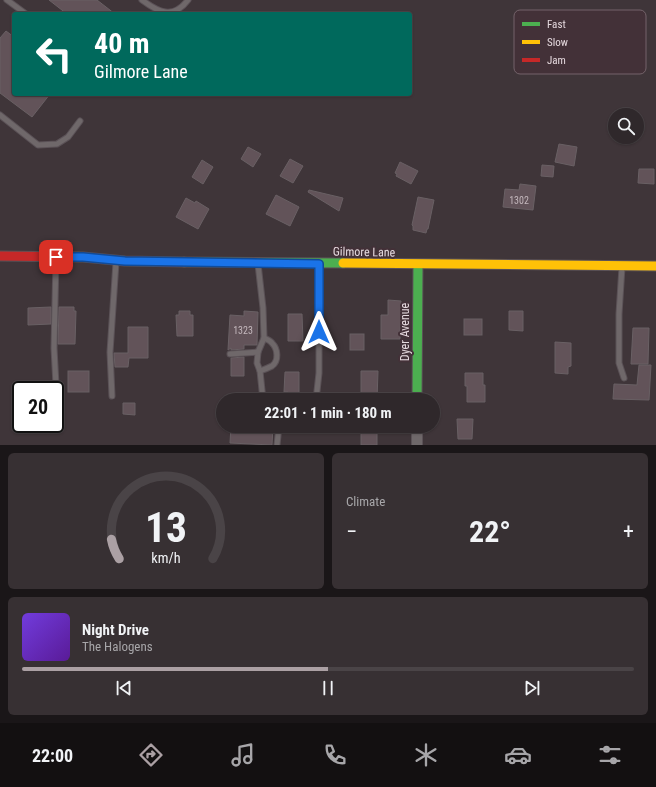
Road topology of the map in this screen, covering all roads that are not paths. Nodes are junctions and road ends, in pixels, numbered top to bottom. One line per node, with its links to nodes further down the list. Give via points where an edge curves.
1 (7, 0): 4 (lane)
2 (142, 0): 5 (lane)
3 (188, 0): 6 (lane)
4 (23, 12)
5 (162, 12)
6 (168, 12)
7 (0, 114): 8 (lane, via 38,145 57,144 68,137)
8 (80, 121)
9 (0, 256): 10 (street, Gilmore Lane)
10 (56, 257): 11 (street, Gilmore Lane); 22 (lane)
11 (116, 260): 12 (street, Gilmore Lane); 26 (lane, via 110,352)
12 (258, 263): 13 (street, Gilmore Lane); 17 (lane)
13 (319, 264): 14 (street, Gilmore Lane); 24 (lane)
14 (418, 264): 15 (street, Gilmore Lane); 25 (street, Dyer Avenue)
15 (622, 266): 16 (street, Gilmore Lane); 21 (lane, via 618,314 619,363)
16 (656, 266)
17 (264, 338): 18 (lane); 20 (lane, via 272,342 277,349 277,356 272,366)
18 (258, 352): 19 (lane); 20 (lane, via 257,363)
19 (230, 354)
20 (260, 371): 23 (lane)
21 (624, 378)
22 (56, 381)
23 (262, 393)
24 (317, 393)
25 (417, 393)
26 (112, 396)
27 (279, 433): 29 (lane)
28 (417, 433): 30 (street)
29 (278, 445)
30 (417, 445)

